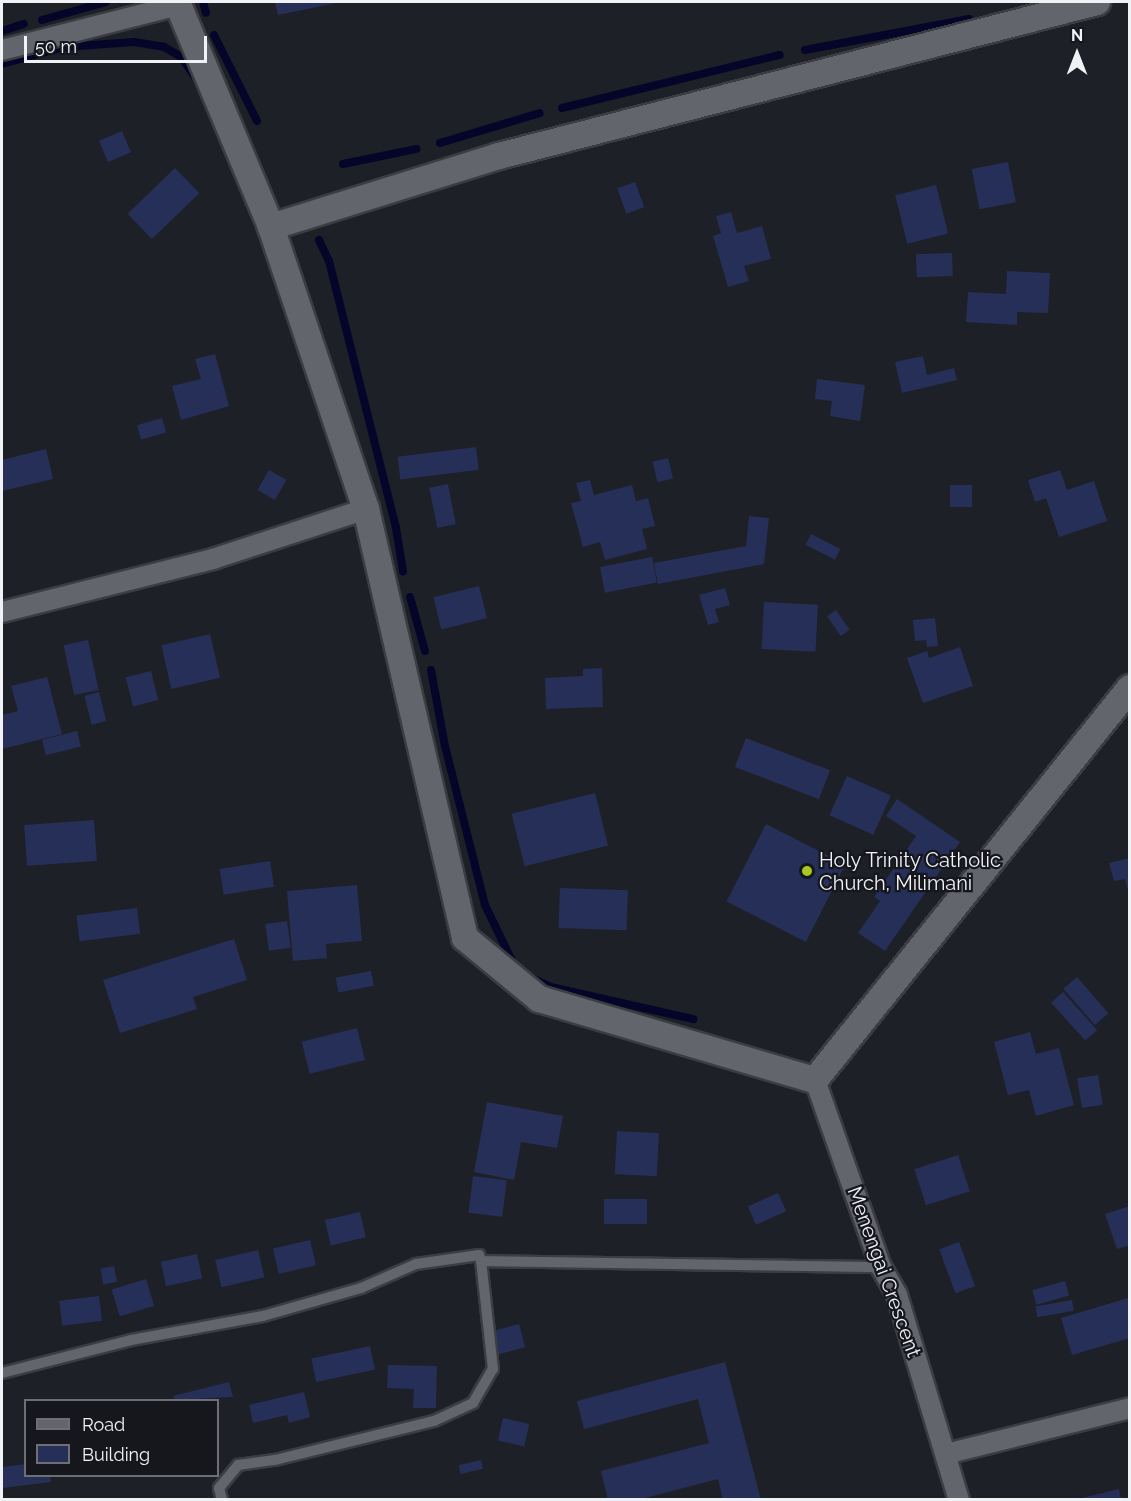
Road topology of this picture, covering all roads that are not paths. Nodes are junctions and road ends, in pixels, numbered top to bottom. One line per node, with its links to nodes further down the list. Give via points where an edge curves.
1 (1097, 2): 4 (street, via 499,156)
2 (178, 3): 3 (street); 4 (street)
3 (2, 50)
4 (271, 226): 5 (street)
5 (366, 509): 6 (street, via 213,559); 8 (street, via 465,938 539,999)
6 (2, 612)
7 (1130, 688): 8 (street)
8 (816, 1080): 10 (street, Menengai Crescent)
9 (481, 1261): 10 (lane); 11 (lane, via 479,1256 416,1264 361,1288 263,1316 131,1340); 14 (lane, via 493,1369 473,1403 434,1421 275,1460 238,1465 219,1488)
10 (881, 1267): 13 (street, Menengai Crescent, via 897,1295)
11 (2, 1373)
12 (1130, 1408): 13 (street)
13 (946, 1454): 15 (street, Menengai Crescent)
14 (222, 1500)
15 (959, 1500)

